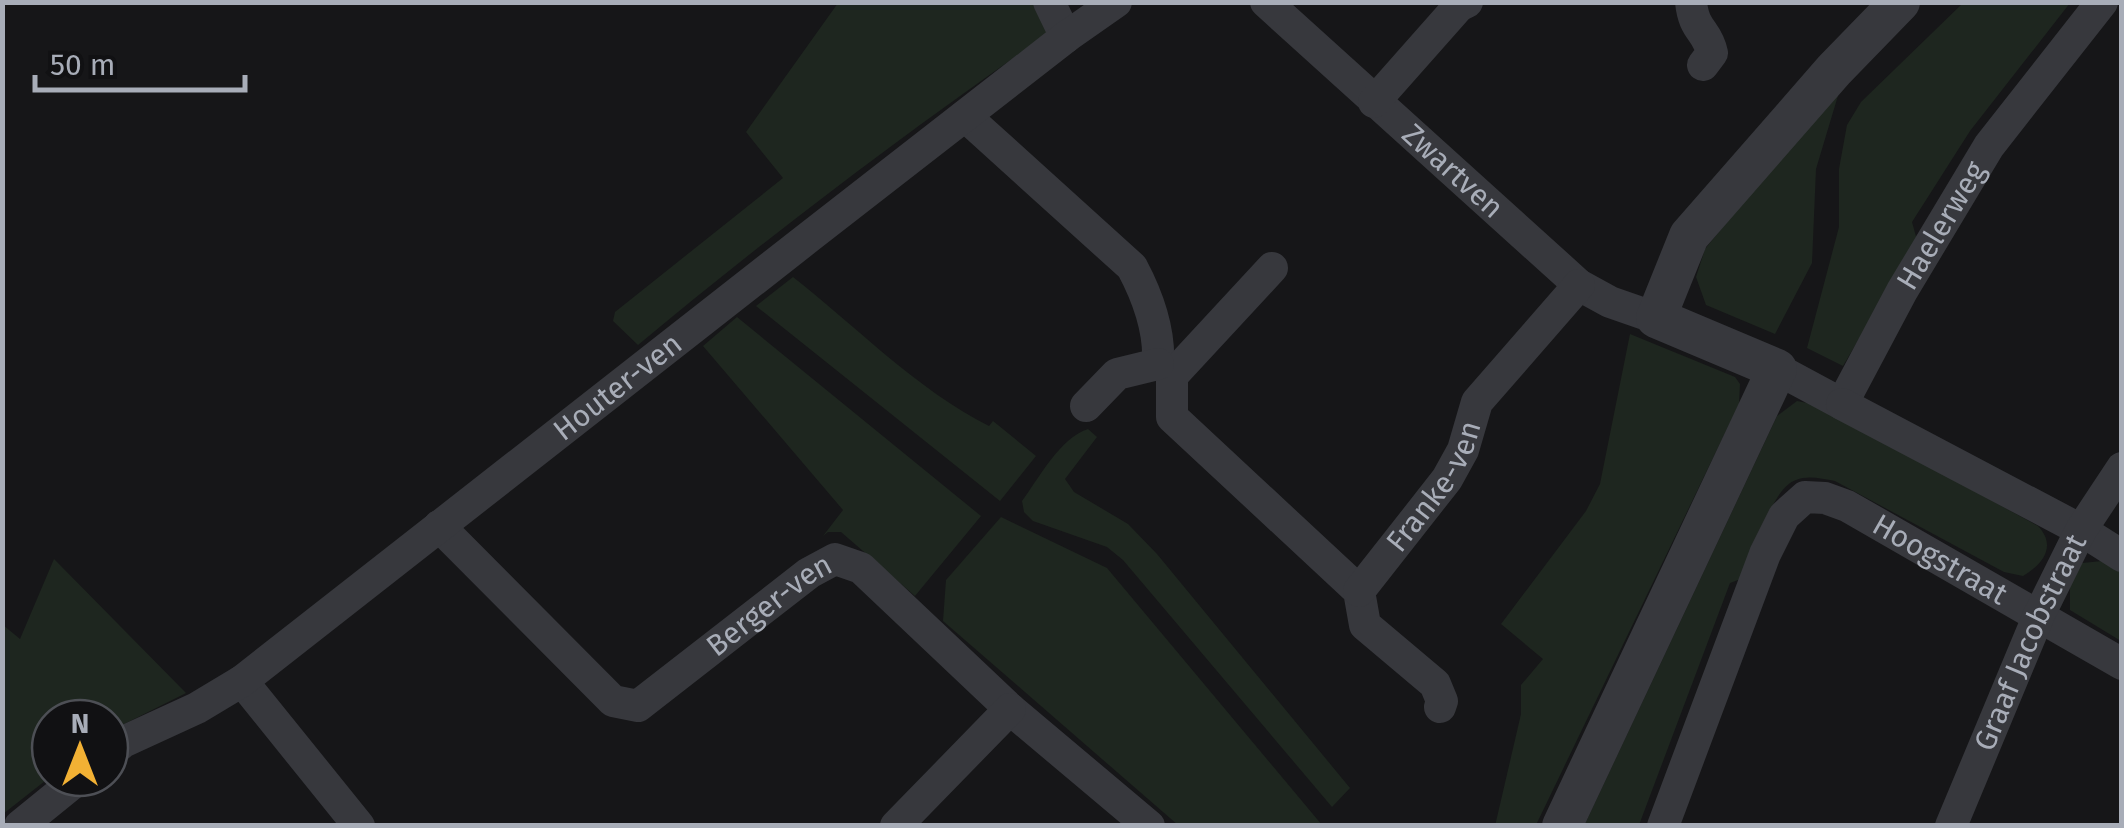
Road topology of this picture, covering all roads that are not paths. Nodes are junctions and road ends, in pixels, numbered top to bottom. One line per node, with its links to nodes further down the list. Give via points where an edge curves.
1 (1048, 2): 8 (street)
2 (1116, 2): 8 (street, Houter-ven)
3 (1266, 2): 10 (street, Zwartven)
4 (1466, 2): 10 (street)
5 (1691, 2): 9 (street, via 1693,24 1710,41 1712,53)
6 (1900, 2): 14 (street, via 1689,236)
7 (2102, 2): 17 (street, Haelerweg, via 1989,146)
8 (1066, 37): 11 (street, Houter-ven)
9 (1703, 65)
10 (1374, 102): 13 (street, Zwartven)
11 (964, 116): 16 (street, via 1132,267 1146,294); 20 (street, Houter-ven)
12 (1272, 268): 16 (street)
13 (1579, 285): 14 (street, Zwartven); 23 (street, Franke-ven, via 1477,402 1447,480)
14 (1656, 318): 15 (street)
15 (1777, 369): 17 (street); 35 (street)
16 (1165, 370): 18 (street, via 1117,374); 23 (street, via 1172,417)
17 (1842, 404): 21 (street)
18 (1086, 406)
19 (2122, 468): 21 (street, Graaf Jacobstraat)
20 (439, 526): 26 (street, Houter-ven); 28 (street, Berger-ven, via 613,701 638,706 835,559 861,568)
21 (2080, 530): 22 (street); 24 (street, Graaf Jacobstraat)
22 (2122, 556)
23 (1359, 591): 27 (street, via 1365,625 1435,684)
24 (2039, 614): 25 (street, Hoogstraat); 36 (street, Hoogstraat, via 1848,506 1805,497 1784,516 1765,554); 37 (street, Graaf Jacobstraat)
25 (2122, 664)
26 (242, 681): 29 (street, Houter-ven); 32 (street)
27 (1440, 708)
28 (1010, 709): 33 (street); 34 (street, Berger-ven)
29 (130, 739)
30 (54, 798): 31 (street)
31 (20, 826)
32 (359, 826)
33 (896, 826)
34 (1149, 826)
35 (1562, 826)
36 (1662, 826)
37 (1951, 826)

